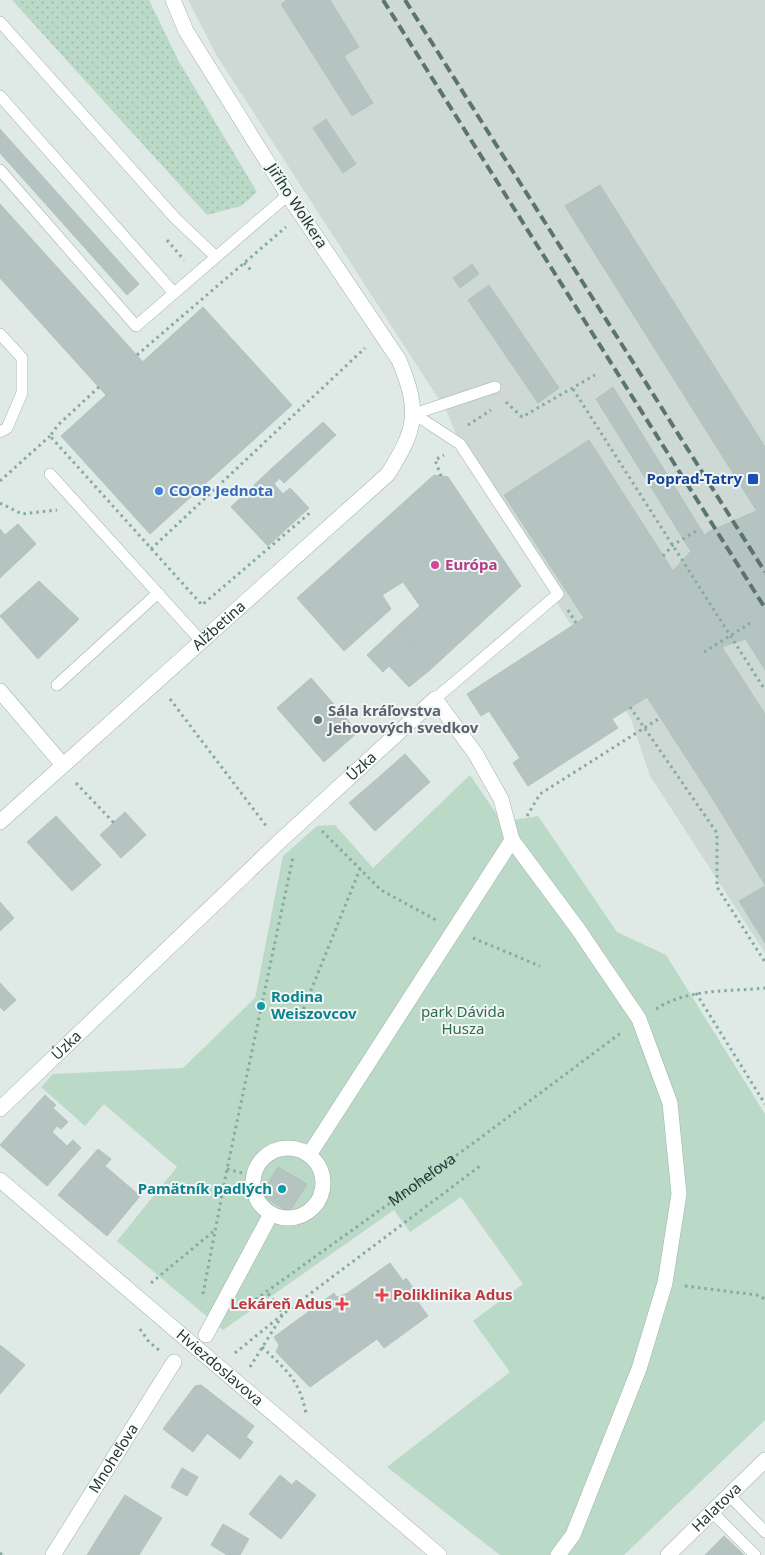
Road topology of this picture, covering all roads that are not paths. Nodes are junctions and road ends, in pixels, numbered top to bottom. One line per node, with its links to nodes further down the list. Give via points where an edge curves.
1 (173, 0): 5 (street, Jiřího Wolkera, via 186,31)
2 (0, 22): 6 (lane, via 175,218)
3 (0, 96): 7 (lane)
4 (0, 170): 7 (lane, via 136,326)
5 (288, 195): 6 (lane); 10 (street, Jiřího Wolkera, via 399,360 411,389)
6 (216, 257): 7 (lane)
7 (174, 293)
8 (0, 334): 11 (lane, via 22,358 22,394 7,428)
9 (495, 387): 10 (lane)
10 (414, 414): 14 (street, Alžbetina, via 405,448 388,474); 17 (lane, Úzka, via 460,444 558,594)
11 (0, 432)
12 (50, 474): 13 (lane)
13 (158, 593): 14 (lane); 15 (lane)
14 (201, 642): 18 (street, Alžbetina)
15 (57, 685)
16 (0, 691): 18 (street)
17 (435, 698): 20 (street, via 475,753 501,798); 21 (street, Úzka, via 278,842)
18 (63, 765): 19 (street, Alžbetina)
19 (0, 822)
20 (512, 840): 22 (street); 33 (street, via 640,1019 670,1103 679,1194 665,1283 638,1369 573,1535)
21 (0, 1109)
22 (309, 1155): 24 (street, via 319,1167 324,1182 318,1202 302,1216 286,1218); 24 (street, via 287,1148 276,1150 258,1165 254,1194)
23 (0, 1180): 32 (street, Hviezdoslavova)
24 (272, 1214): 25 (street)
25 (206, 1335)
26 (174, 1362): 31 (street, Mnoheľova)
27 (765, 1460): 28 (street, Halatova)
28 (729, 1495): 29 (street, Halatova); 30 (lane)
29 (712, 1512): 34 (street, Halatova); 35 (lane)
30 (765, 1532)
31 (53, 1555)
32 (439, 1555)
33 (558, 1555)
34 (668, 1555)
35 (755, 1555)

